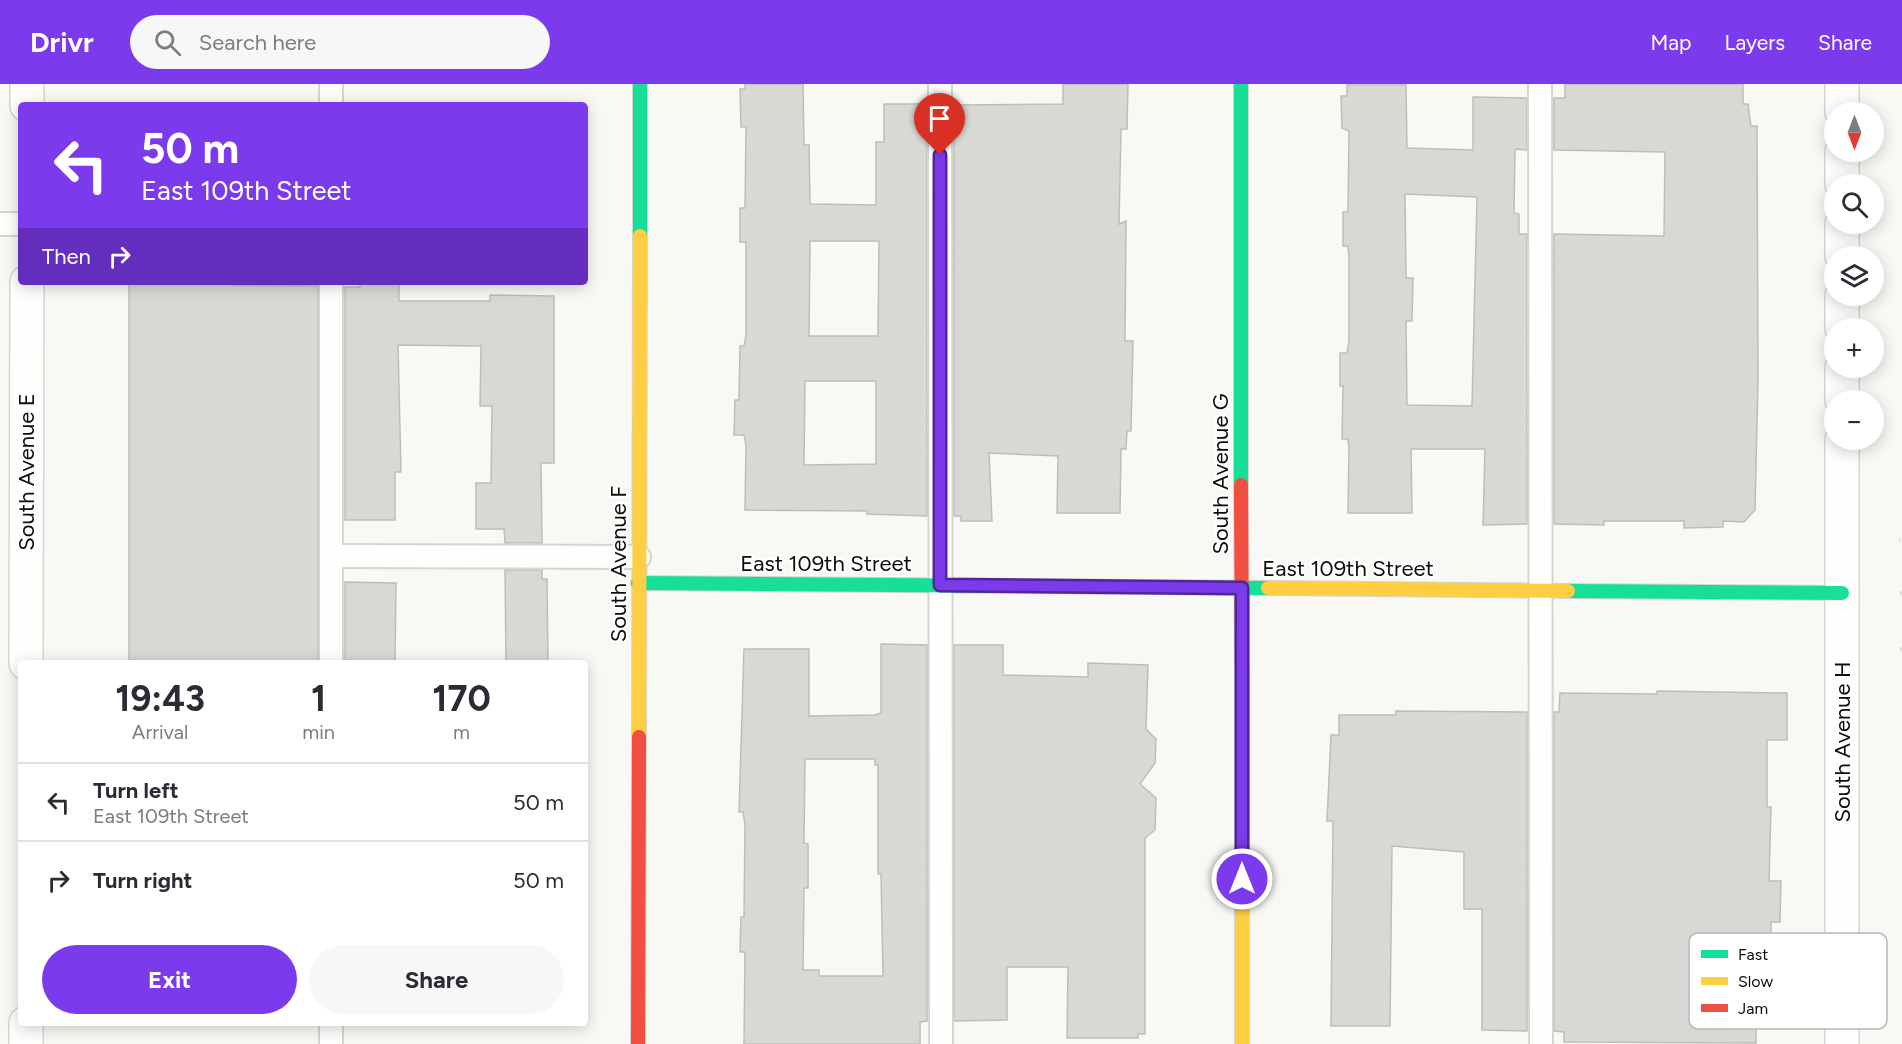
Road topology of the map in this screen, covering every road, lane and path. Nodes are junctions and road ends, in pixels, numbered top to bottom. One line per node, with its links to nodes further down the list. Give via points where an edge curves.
1 (27, 84): 8 (street)
2 (331, 84): 9 (lane)
3 (640, 84): 17 (street, South Avenue F)
4 (940, 84): 19 (lane)
5 (1241, 84): 20 (street, South Avenue G)
6 (1540, 84): 21 (lane)
7 (1842, 84): 10 (street)
8 (27, 102)
9 (331, 102)
10 (1842, 102)
11 (0, 224): 12 (lane)
12 (18, 224)
13 (27, 285): 23 (street, South Avenue E)
14 (331, 285): 16 (lane)
15 (1842, 450): 22 (street, South Avenue H)
16 (331, 556): 17 (lane); 24 (lane)
17 (639, 557): 18 (street, South Avenue F)
18 (638, 583): 19 (street, East 109th Street); 30 (street, South Avenue F)
19 (940, 585): 20 (street, East 109th Street); 31 (lane)
20 (1242, 588): 21 (street, East 109th Street); 32 (street, South Avenue G)
21 (1541, 590): 22 (street, East 109th Street); 33 (lane)
22 (1842, 593): 25 (street, South Avenue H)
23 (26, 660)
24 (331, 660)
25 (1842, 933)
26 (26, 1026): 28 (street)
27 (331, 1026): 29 (lane)
28 (26, 1044)
29 (331, 1044)
30 (638, 1044)
31 (941, 1044)
32 (1242, 1044)
33 (1541, 1044)

